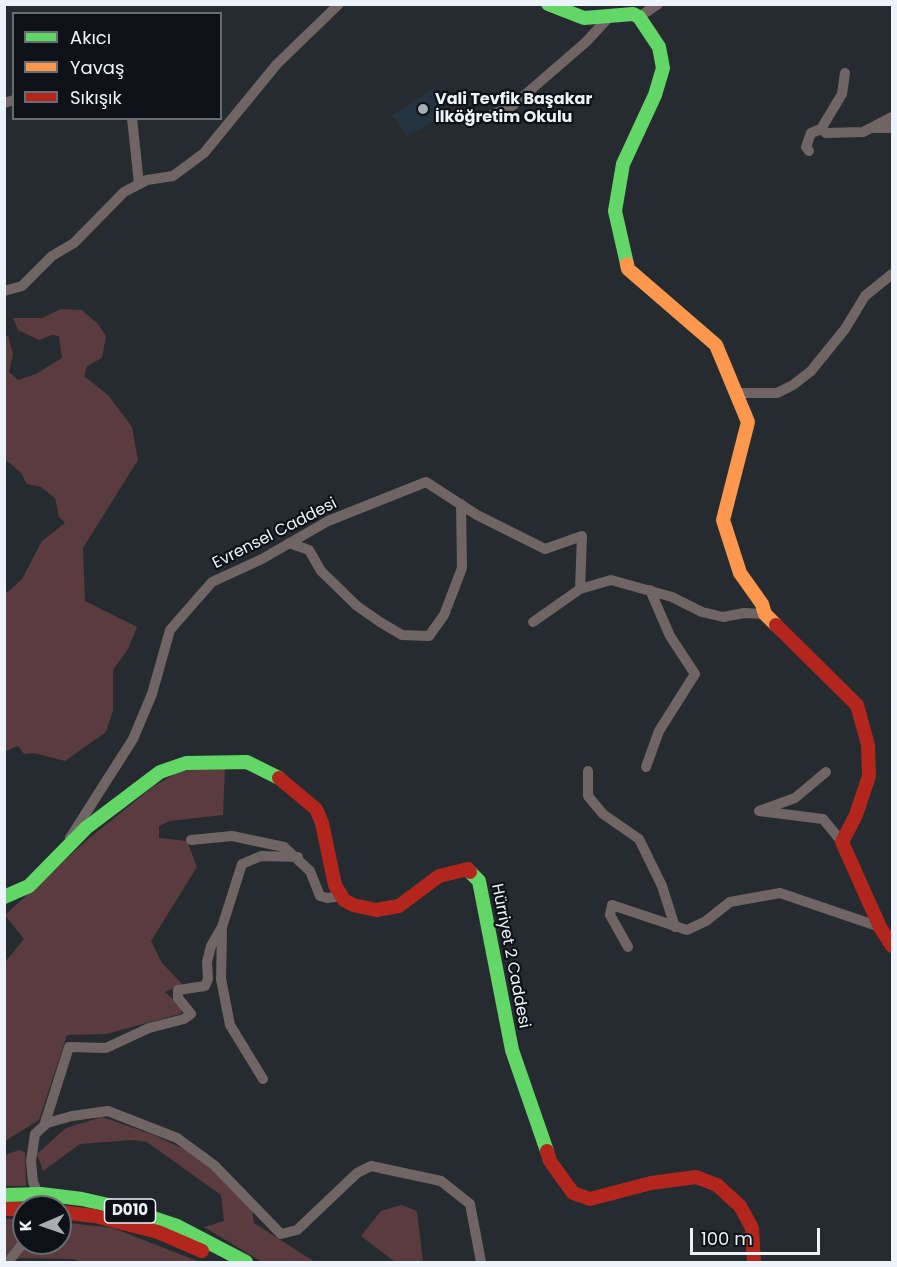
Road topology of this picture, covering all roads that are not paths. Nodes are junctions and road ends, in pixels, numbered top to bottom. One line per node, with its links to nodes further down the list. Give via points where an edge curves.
1 (339, 4): 14 (street, via 277,64 204,153 173,176)
2 (548, 4): 4 (main road, via 584,18)
3 (658, 4): 5 (street)
4 (610, 15): 5 (main road); 7 (street, via 586,42 512,106)
5 (639, 17): 17 (main road, via 659,46 663,68 623,164 615,211 622,246 628,269 716,345)
6 (845, 73): 12 (street, via 842,94)
7 (491, 115)
8 (892, 117): 10 (street)
9 (132, 120): 14 (street)
10 (871, 128): 11 (street); 12 (street, via 863,132 826,133)
11 (892, 128)
12 (821, 129): 13 (street, via 811,133 806,147)
13 (809, 151)
14 (139, 184): 16 (street, via 124,192 74,243 52,256 22,286)
15 (892, 274): 17 (street, via 865,296 845,329 811,371 793,385 777,393)
16 (4, 291)
17 (736, 393): 22 (main road, via 748,422 723,520 740,573)
18 (461, 504): 19 (street, Evrensel Caddesi, via 426,482 328,521); 19 (street, via 462,567 444,615 429,636 402,635 380,622 321,571 309,550); 20 (street, Evrensel Caddesi, via 545,549 582,536)
19 (289, 543): 30 (street, Evrensel Caddesi, via 212,582 170,630 134,739)
20 (580, 589): 21 (street, via 611,580); 23 (street)
21 (650, 590): 22 (street, via 723,617); 24 (street, via 670,636 695,674 659,731)
22 (765, 614): 28 (main road, via 857,705 868,745 869,776)
23 (533, 622)
24 (646, 768)
25 (588, 771): 34 (street, via 588,796 603,814 639,839 662,886)
26 (826, 772): 28 (street, via 795,798 759,811 823,819)
27 (191, 840): 29 (street, via 232,836 284,846)
28 (842, 842): 35 (main road)
29 (297, 857): 31 (street, via 310,871 320,896); 33 (street, via 261,856 242,864)
30 (55, 860): 31 (main road, via 86,828 160,772 186,763 238,761 264,768 291,785 316,809 335,885); 32 (main road, via 28,886)
31 (342, 896): 46 (main road, Hürriyet 2 Caddesi, via 359,907 387,910 399,906 439,876 468,869 479,881 512,1050 550,1161 573,1193 590,1199 651,1183 696,1177 717,1185 740,1206 752,1228)
32 (4, 897)
33 (222, 927): 38 (street, via 221,979 230,1025); 39 (street, via 211,946 205,986 178,990 178,998 191,1014 106,1048 69,1047)
34 (675, 927): 35 (street, via 687,930 730,902 780,893); 37 (street, via 612,905 610,915)
35 (880, 927): 36 (main road)
36 (892, 946)
37 (628, 947)
38 (263, 1079)
39 (44, 1126): 40 (street, via 36,1134 32,1161); 45 (street, via 72,1116 108,1111 177,1138 214,1165 281,1234 297,1230 357,1173 372,1166 441,1181 470,1204)
40 (38, 1194): 41 (main road, D010); 44 (main road, D010, via 82,1199 177,1226)
41 (4, 1195)
42 (72, 1213): 43 (main road, D010, via 158,1232)
43 (225, 1263)
44 (246, 1263)
45 (481, 1263)
46 (754, 1263)

